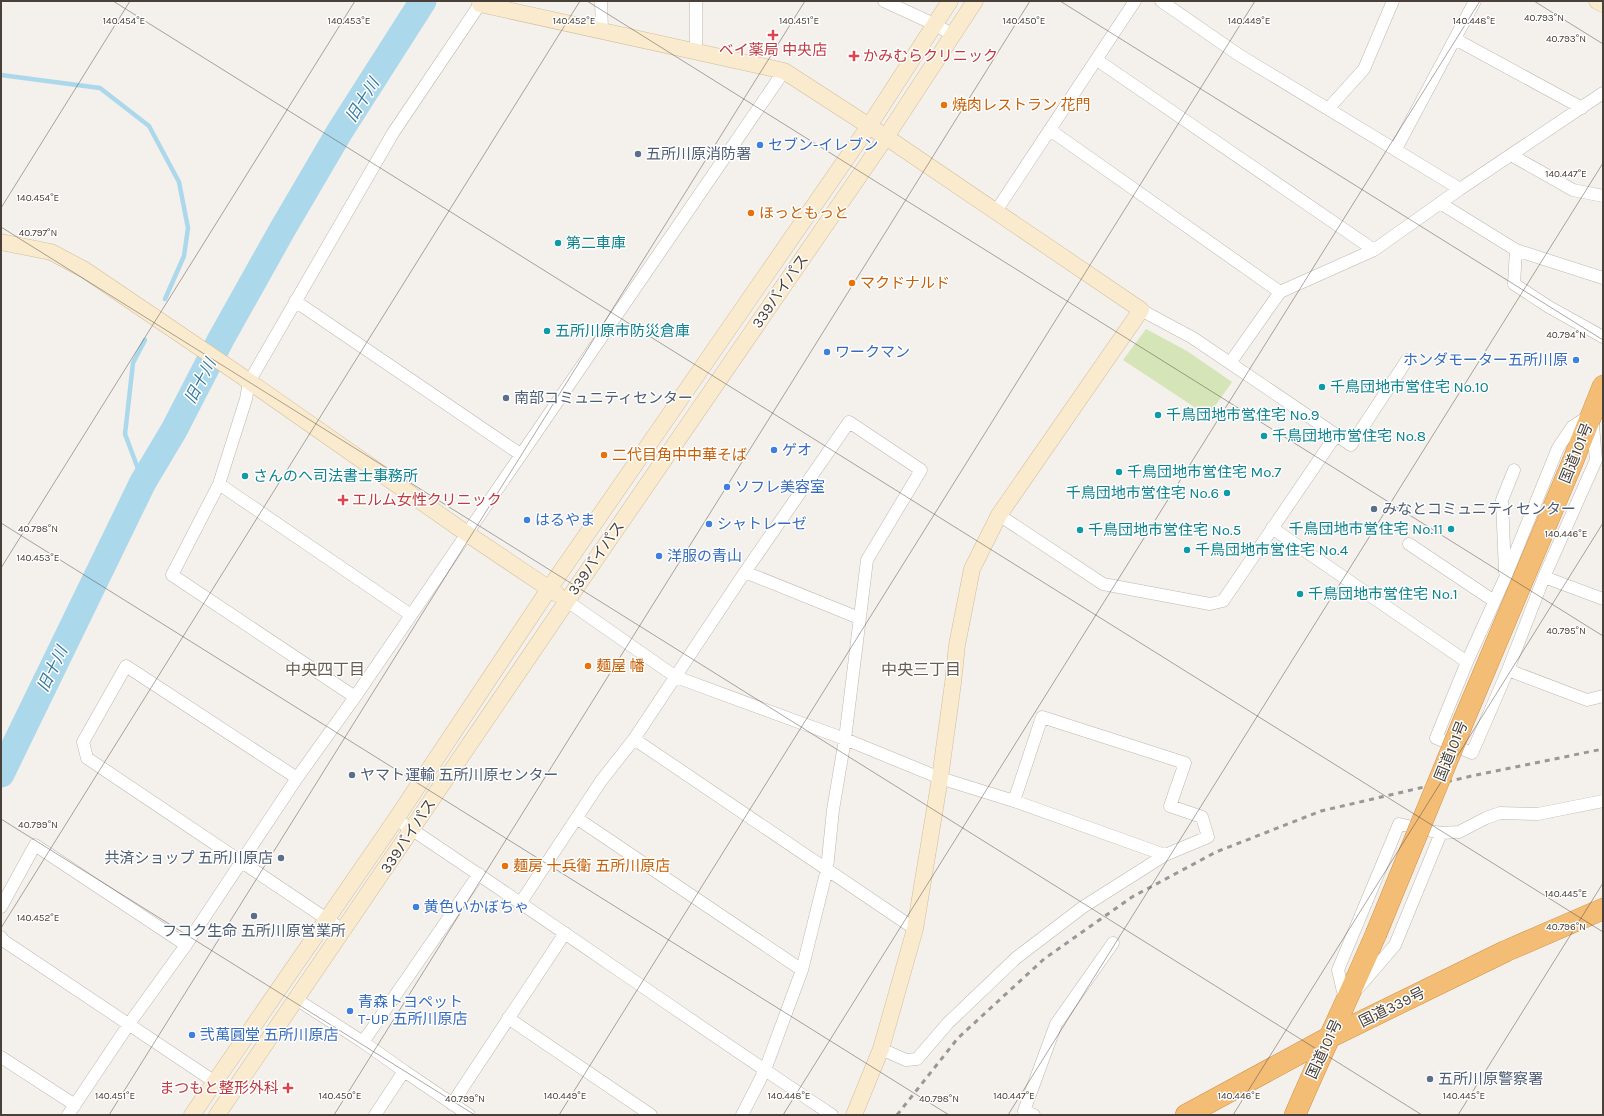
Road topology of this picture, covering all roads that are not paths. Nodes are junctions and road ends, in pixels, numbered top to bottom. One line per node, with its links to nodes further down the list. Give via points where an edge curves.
1 (601, 1): 14 (street)
2 (696, 1): 17 (street)
3 (884, 1): 13 (street)
4 (950, 1): 13 (street)
5 (975, 1): 15 (street, 339バイパス)
6 (1135, 1): 18 (street)
7 (1162, 1): 22 (street, via 1239,55)
8 (1393, 1): 22 (street, via 1364,69)
9 (1475, 1): 16 (street)
10 (1597, 1): 12 (street)
11 (481, 3): 14 (street); 37 (street, via 393,133)
12 (1603, 4)
13 (934, 24): 15 (street); 23 (street)
14 (602, 31): 17 (street)
15 (953, 35): 25 (street, 339バイパス)
16 (1455, 39): 21 (street); 26 (street)
17 (696, 51): 19 (street)
18 (1097, 60): 24 (street); 33 (street)
19 (784, 71): 23 (street); 46 (street)
20 (1603, 93): 21 (street)
21 (1582, 108): 27 (street)
22 (1328, 109): 26 (street)
23 (869, 126): 25 (street); 57 (street)
24 (1050, 130): 31 (street); 36 (street)
25 (886, 137): 31 (street); 59 (street, 339バイパス)
26 (1396, 148): 28 (street)
27 (1511, 155): 28 (street); 29 (street, via 1573,190)
28 (1460, 189): 30 (street)
29 (1603, 196)
30 (1440, 203): 33 (street); 34 (street)
31 (996, 211): 38 (street)
32 (1, 242): 42 (street, via 51,252 84,270)
33 (1374, 250): 36 (street)
34 (1516, 250): 35 (street); 39 (street, via 1514,284)
35 (1603, 278)
36 (1280, 292): 41 (street)
37 (295, 301): 42 (street); 46 (street)
38 (1141, 310): 41 (street, via 1193,338); 50 (street)
39 (1603, 337)
40 (1407, 360): 45 (street, via 1351,445)
41 (1230, 363): 45 (street)
42 (245, 378): 49 (street, via 246,399); 52 (street)
43 (1603, 386): 44 (highway, 国道101号)
44 (1592, 414): 48 (street); 56 (street, via 1572,427 1558,448); 94 (highway, 国道101号, bridge)
45 (1336, 435): 51 (street)
46 (520, 454): 52 (street)
47 (1514, 470): 56 (street, via 1502,500)
48 (1597, 472): 55 (street)
49 (219, 484): 61 (street); 67 (street, via 172,575)
50 (999, 515): 51 (street, via 1103,584 1210,604 1223,601); 71 (street, via 972,569 957,645)
51 (1272, 528): 63 (street)
52 (466, 533): 57 (street); 61 (street)
53 (1409, 544): 60 (street)
54 (745, 572): 62 (street); 62 (street, via 848,422 921,470 867,560); 65 (street)
55 (1544, 577): 58 (street); 64 (street)
56 (1505, 578): 60 (street)
57 (549, 589): 59 (street); 74 (street)
58 (1603, 599)
59 (567, 601): 65 (street); 76 (street, 339バイパス)
60 (1494, 601): 63 (street)
61 (411, 615): 67 (street)
62 (859, 618): 69 (street)
63 (1467, 662): 64 (street, via 1436,738 1472,753)
64 (1508, 670): 66 (street, via 1587,700)
65 (676, 677): 68 (street); 69 (street)
66 (1603, 696)
67 (354, 697): 70 (street)
68 (634, 739): 75 (street, via 601,781); 80 (street)
69 (845, 740): 71 (street); 80 (street, via 833,810)
70 (297, 778): 79 (street); 79 (street, via 126,666 83,742 87,758)
71 (940, 778): 73 (street); 86 (street)
72 (1603, 801): 77 (street, via 1538,814 1500,813 1459,832)
73 (1014, 802): 78 (street); 78 (street, via 1042,717 1185,763 1170,806 1202,817 1208,837)
74 (396, 819): 76 (street); 85 (street)
75 (578, 819): 82 (street); 92 (street)
76 (412, 830): 81 (street); 87 (street, 339バイパス)
77 (1441, 833): 94 (street, via 1395,945); 94 (street, via 1399,824 1338,970)
78 (1164, 855): 99 (street, via 1083,907 1016,958 948,1023 916,1059 906,1060)
79 (241, 862): 85 (street); 91 (street)
80 (827, 869): 86 (street); 92 (street)
81 (479, 874): 82 (street); 98 (street)
82 (521, 902): 88 (street)
83 (1, 907): 91 (street, via 35,845)
84 (1603, 908): 97 (highway, 国道339号, via 1506,951)
85 (326, 920): 87 (street); 103 (street)
86 (915, 929): 99 (street)
87 (343, 930): 93 (street, 339バイパス)
88 (565, 933): 95 (street); 101 (street)
89 (1, 937): 96 (street)
90 (1113, 943): 114 (street, via 1056,1024 1024,1111)
91 (186, 945): 96 (street)
92 (802, 970): 101 (street)
93 (296, 999): 98 (street); 107 (street, 339バイパス)
94 (1346, 1003): 97 (highway, 国道101号)
95 (508, 1018): 104 (street); 110 (street)
96 (130, 1024): 103 (street); 105 (street)
97 (1328, 1038): 115 (highway, 国道339号); 116 (highway, 国道101号)
98 (363, 1042): 102 (street)
99 (881, 1049): 113 (street)
100 (1, 1057): 105 (street)
101 (765, 1070): 111 (street); 112 (street)
102 (404, 1071): 104 (street); 108 (street)
103 (215, 1082): 106 (street)
104 (452, 1104): 109 (street)
105 (72, 1110)
106 (192, 1115)
107 (217, 1115)
108 (375, 1115)
109 (469, 1115)
110 (651, 1115)
111 (742, 1115)
112 (832, 1115)
113 (854, 1115)
114 (1034, 1115)
115 (1186, 1115)
116 (1295, 1115)

